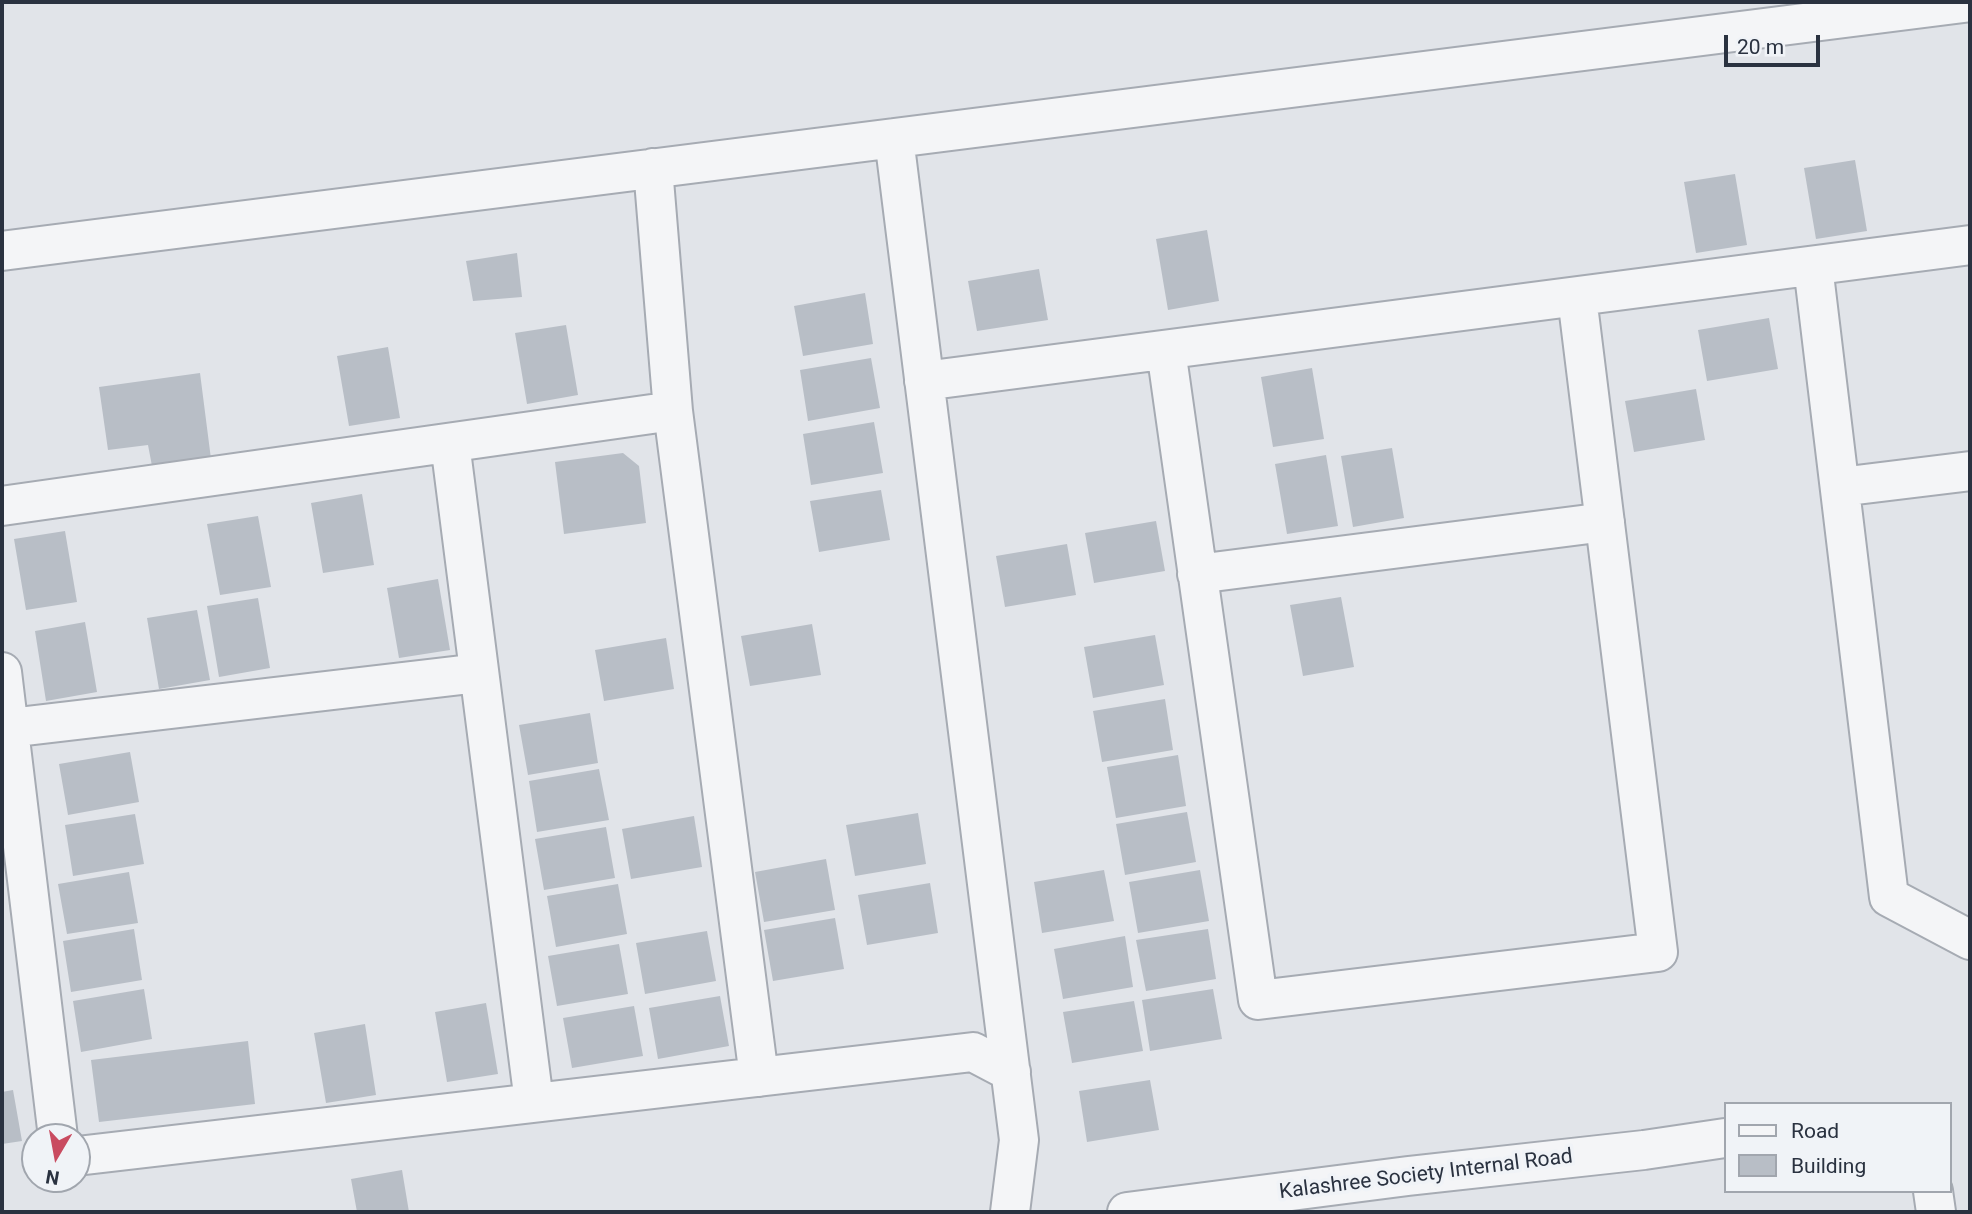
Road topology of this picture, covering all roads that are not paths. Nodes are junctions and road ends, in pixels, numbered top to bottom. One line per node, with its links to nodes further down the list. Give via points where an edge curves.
1 (1970, 2): 2 (street)
2 (894, 138): 3 (street); 9 (street)
3 (653, 168): 5 (street); 10 (street)
4 (1970, 246): 6 (street)
5 (2, 251)
6 (1813, 266): 7 (street); 13 (street)
7 (1577, 297): 8 (street); 15 (street)
8 (1166, 350): 9 (street); 16 (street)
9 (924, 381): 21 (street)
10 (673, 411): 11 (street); 22 (street)
11 (450, 443): 14 (street); 18 (street)
12 (1970, 471): 13 (street)
13 (1840, 487): 20 (street, via 1889,897)
14 (2, 506)
15 (1605, 522): 16 (street); 16 (street, via 1658,953 1258,1000)
16 (1197, 574)
17 (2, 672): 19 (street)
18 (479, 673): 19 (street); 23 (street)
19 (9, 728): 24 (street)
20 (1970, 940)
21 (1011, 1072): 22 (street, via 973,1052); 28 (street, via 1019,1140)
22 (759, 1077): 23 (street)
23 (534, 1102): 26 (street)
24 (56, 1123)
25 (1724, 1138): 29 (street, Kalashree Society Internal Road)
26 (91, 1154)
27 (1933, 1193): 30 (street)
28 (1010, 1212)
29 (1127, 1212)
30 (1936, 1212)

